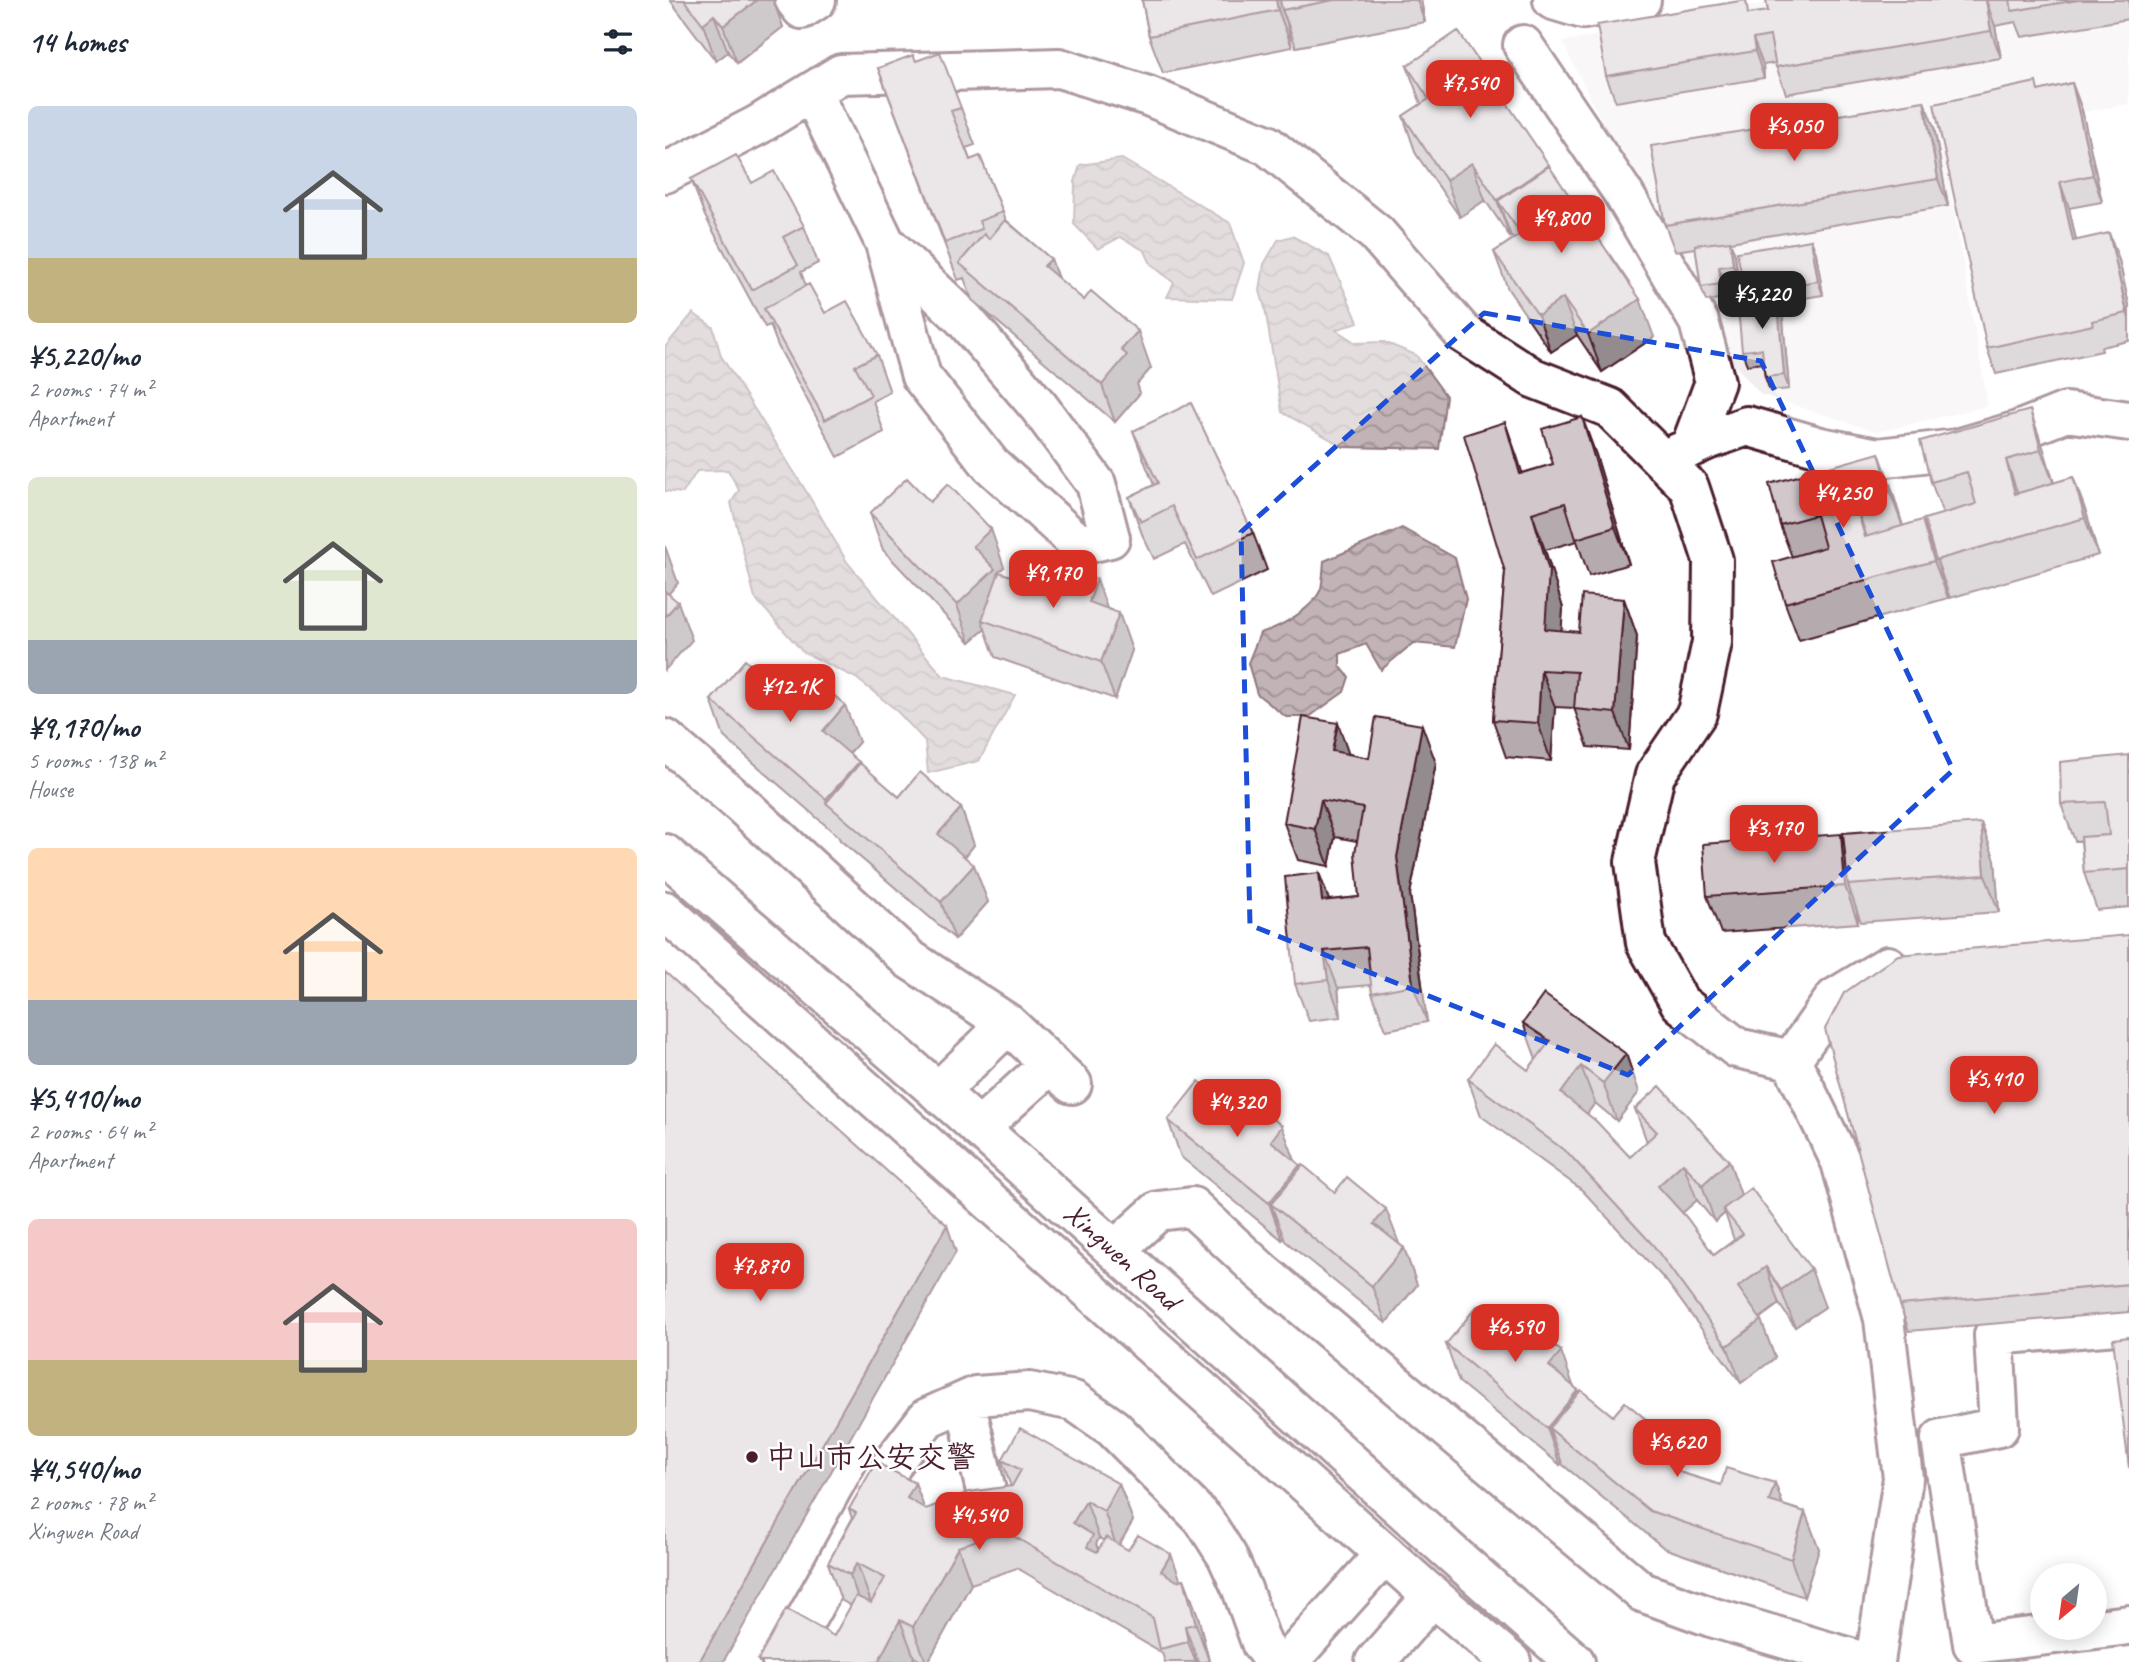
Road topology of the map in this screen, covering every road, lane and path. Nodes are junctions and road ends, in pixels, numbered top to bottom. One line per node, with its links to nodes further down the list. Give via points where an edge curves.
1 (795, 0): 2 (street, via 802,9)
2 (816, 0)
3 (1553, 0): 4 (street, via 1583,9)
4 (1641, 0)
5 (1523, 45): 10 (street, via 1623,193 1699,322 1715,382)
6 (811, 92): 7 (street); 8 (street); 10 (street, via 841,74 1059,68 1148,96 1267,145 1376,233 1463,334 1533,379 1610,408)
7 (665, 173)
8 (885, 243): 8 (street, via 921,376 991,465 1080,545 1110,538 1096,484 1039,407 963,318)
9 (2129, 421): 10 (street, via 2066,412 1957,449 1878,458 1748,426)
10 (1676, 454): 16 (street, via 1713,559 1711,642 1697,713 1655,775 1635,862 1646,943 1680,1003 1737,1048)
11 (665, 739): 15 (street, via 909,959)
12 (665, 854): 17 (street, Xingwen Road)
13 (665, 911): 23 (street, Xingwen Road)
14 (1926, 957): 16 (street, via 1899,960 1835,998)
15 (1008, 1024): 17 (street); 18 (street, via 1061,1074)
16 (1791, 1060): 33 (street, via 1841,1162 1884,1319 1903,1478)
17 (938, 1092): 18 (street, Xingwen Road)
18 (979, 1128): 19 (street, Xingwen Road)
19 (1115, 1250): 31 (street, Xingwen Road); 32 (street, via 1157,1211 1192,1207 1262,1272 1642,1592)
20 (2129, 1324): 25 (street, via 1994,1335 1999,1427 1941,1439 1973,1644)
21 (965, 1401): 22 (street); 26 (street, via 927,1418 894,1461); 27 (street, via 976,1396 1040,1394 1074,1401 1113,1428 1204,1520 1227,1556 1262,1645)
22 (990, 1508)
23 (1385, 1554): 24 (street, Xingwen Road); 28 (street)
24 (1433, 1597): 29 (street); 30 (street, Xingwen Road)
25 (2080, 1640)
26 (782, 1662)
27 (1275, 1662)
28 (1288, 1662)
29 (1375, 1662)
30 (1511, 1662)
31 (1575, 1662)
32 (1864, 1662)
33 (1875, 1662)

